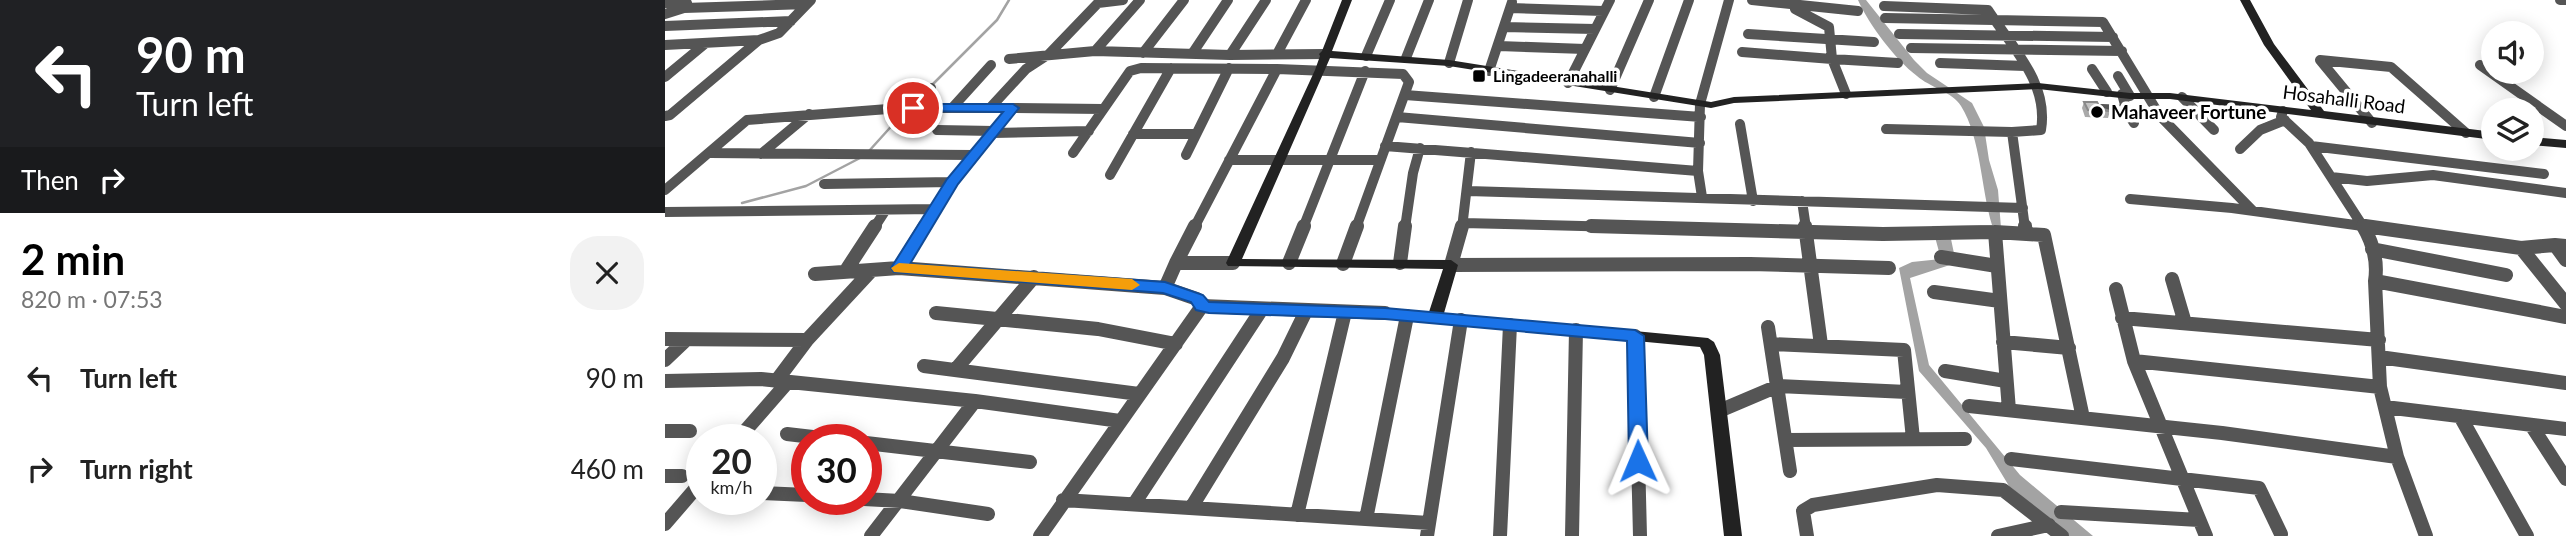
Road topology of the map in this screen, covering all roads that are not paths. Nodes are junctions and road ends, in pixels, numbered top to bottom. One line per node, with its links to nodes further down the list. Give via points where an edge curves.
1 (1123, 0): 51 (street, via 1098,3)
2 (1140, 0): 47 (street)
3 (1184, 0): 50 (street)
4 (1228, 0): 52 (street)
5 (1266, 0): 55 (street)
6 (1305, 0): 53 (street)
7 (1347, 0): 54 (street)
8 (1390, 0): 56 (street)
9 (1429, 0): 57 (street)
10 (1468, 0): 63 (street)
11 (1610, 0): 25 (street)
12 (1649, 0): 80 (street)
13 (1689, 0): 86 (street)
14 (1729, 0): 88 (street)
15 (1752, 0): 21 (street)
16 (2245, 0): 99 (street, via 2269,45)
17 (2560, 0): 18 (street)
18 (2566, 0)
19 (809, 2): 24 (street); 29 (street)
20 (665, 3): 24 (street, via 687,3)
21 (1807, 3): 26 (street); 38 (street, via 1795,9 1829,27)
22 (1511, 4): 25 (street); 32 (street)
23 (1884, 6): 30 (street, via 1988,10)
24 (684, 8): 27 (street)
25 (1603, 11): 33 (street)
26 (1858, 11)
27 (665, 14)
28 (1885, 19): 30 (street)
29 (791, 21): 31 (street); 39 (street, via 779,33)
30 (1994, 21): 36 (street); 37 (street, via 2103,22)
31 (665, 26)
32 (1504, 27): 33 (street); 43 (street)
33 (1595, 29): 45 (street)
34 (1748, 34): 38 (street)
35 (1899, 34): 36 (street)
36 (2002, 35): 37 (street); 46 (street)
37 (2113, 37): 48 (street)
38 (1830, 39): 40 (street); 58 (street)
39 (759, 40): 41 (street); 98 (street)
40 (1874, 42)
41 (705, 43): 42 (street); 60 (street)
42 (665, 45)
43 (1499, 46): 45 (street); 73 (street)
44 (1911, 48): 46 (street)
45 (1585, 49): 77 (street)
46 (2014, 50): 48 (street); 67 (street)
47 (1095, 51): 50 (street); 51 (street)
48 (2122, 51): 85 (street)
49 (1742, 52): 58 (street)
50 (1143, 53): 52 (street)
51 (1049, 54): 59 (street); 91 (street, via 1026,69)
52 (1192, 54): 55 (street)
53 (1277, 54): 54 (street); 55 (street)
54 (1324, 54): 56 (street, Hosahalli Road); 72 (street)
55 (1230, 55)
56 (1366, 56): 57 (street, Hosahalli Road)
57 (1406, 58): 63 (street, Hosahalli Road)
58 (1832, 58): 62 (street); 82 (street)
59 (1009, 59)
60 (684, 61): 61 (street); 76 (street)
61 (665, 62)
62 (1898, 62)
63 (1449, 63): 73 (street, Hosahalli Road)
64 (1940, 63): 67 (street)
65 (991, 65): 90 (street)
66 (2480, 65): 105 (street)
67 (2025, 66): 78 (street)
68 (1171, 68): 69 (street); 93 (street, via 1130,71); 113 (street)
69 (1229, 68): 70 (street); 114 (street)
70 (1276, 69): 72 (street); 129 (street)
71 (2092, 69): 81 (street)
72 (1320, 70): 74 (street); 130 (street)
73 (1489, 71): 77 (street, Hosahalli Road)
74 (1365, 72): 83 (street, via 1403,74 1409,82); 131 (street)
75 (2118, 76): 84 (street)
76 (665, 77)
77 (1568, 83): 80 (street, Hosahalli Road)
78 (2038, 86): 81 (street, Hosahalli Road); 82 (street, Hosahalli Road); 111 (street, via 2045,120 2041,130)
79 (930, 88): 89 (street)
80 (1610, 90): 86 (street, Hosahalli Road)
81 (2107, 92): 84 (street, Hosahalli Road)
82 (1846, 94): 88 (street, Hosahalli Road)
83 (1405, 95): 100 (street); 101 (street)
84 (2126, 95): 85 (street, Hosahalli Road); 95 (street)
85 (2148, 95): 87 (street, Hosahalli Road); 151 (street, via 2179,138)
86 (1654, 97): 88 (street, Hosahalli Road)
87 (2182, 97): 97 (street, Hosahalli Road); 108 (street)
88 (1700, 104): 101 (street)
89 (910, 108): 90 (street); 96 (street)
90 (952, 108): 91 (street)
91 (990, 108): 92 (street)
92 (1013, 108): 93 (street); 110 (street)
93 (1102, 108): 109 (street)
94 (2102, 109): 95 (street)
95 (2126, 110): 102 (street)
96 (809, 114): 124 (street, via 747,120); 125 (street)
97 (2284, 115): 99 (street, Hosahalli Road); 120 (street); 122 (street)
98 (665, 116)
99 (2321, 116): 103 (street, Hosahalli Road)
100 (1397, 117): 117 (street); 119 (street)
101 (1701, 117): 117 (street)
102 (2134, 123)
103 (2372, 123): 112 (street, Hosahalli Road); 112 (street, via 2320,60 2391,67)
104 (1740, 124): 144 (street)
105 (2566, 126)
106 (1886, 129): 111 (street)
107 (937, 130): 110 (street)
108 (2214, 130)
109 (1089, 131): 110 (street); 126 (street)
110 (993, 132): 127 (street)
111 (2012, 132): 148 (street)
112 (2466, 133): 115 (street, Hosahalli Road)
113 (1133, 134): 114 (street); 135 (street)
114 (1196, 134): 128 (street)
115 (2481, 135)
116 (2544, 142): 118 (street)
117 (1700, 143): 133 (street)
118 (2566, 144)
119 (1385, 146): 121 (street); 132 (street)
120 (2311, 146): 134 (street); 136 (street)
121 (1420, 148): 123 (street); 166 (street)
122 (2240, 149)
123 (1471, 152): 133 (street); 140 (street)
124 (711, 153): 125 (street); 139 (street)
125 (761, 153): 127 (street)
126 (1073, 153)
127 (974, 155): 137 (street)
128 (1186, 155)
129 (1229, 160): 130 (street); 163 (street)
130 (1278, 160): 131 (street); 164 (street)
131 (1331, 160): 132 (street); 165 (street)
132 (1380, 160): 167 (street)
133 (1698, 171): 142 (street)
134 (2545, 174)
135 (1110, 175)
136 (2331, 177): 141 (street, via 2367,181 2433,175); 154 (street)
137 (952, 182): 138 (street); 149 (street)
138 (824, 184)
139 (665, 190)
140 (1468, 191): 142 (street); 153 (street)
141 (2566, 193)
142 (1702, 197): 144 (street)
143 (2130, 199): 151 (street)
144 (1753, 201): 145 (street)
145 (1802, 201): 146 (street); 155 (street)
146 (1986, 205): 147 (street)
147 (2000, 205): 148 (street)
148 (2023, 208): 157 (street)
149 (936, 209): 150 (street); 171 (street)
150 (885, 211): 152 (street); 174 (street)
151 (2253, 211): 154 (street)
152 (665, 212)
153 (1463, 223): 155 (street); 168 (street)
154 (2364, 228): 159 (street); 160 (street)
155 (1806, 231): 156 (street); 169 (street)
156 (1994, 232): 157 (street); 170 (street)
157 (2027, 234): 210 (street, via 2044,235)
158 (2560, 245): 160 (street); 162 (street)
159 (2372, 248): 176 (street); 179 (street)
160 (2521, 248): 184 (street)
161 (1941, 257): 170 (street)
162 (2566, 260)
163 (1176, 262): 164 (street); 180 (street)
164 (1233, 263): 165 (street)
165 (1289, 263): 167 (street)
166 (1400, 263): 167 (street); 168 (street)
167 (1343, 264)
168 (1451, 265): 169 (street); 193 (street)
169 (1810, 265): 172 (street); 209 (street)
170 (1997, 266): 183 (street)
171 (899, 268): 173 (street); 177 (street)
172 (1889, 268)
173 (871, 271): 174 (street); 203 (street)
174 (845, 272): 175 (street)
175 (815, 274)
176 (2506, 275)
177 (1034, 277): 180 (street); 195 (street)
178 (2172, 279): 197 (street)
179 (2375, 281): 192 (street); 204 (street)
180 (1165, 288): 185 (street, via 1197,299)
181 (2116, 289): 194 (street)
182 (1934, 292): 183 (street)
183 (2000, 301): 206 (street)
184 (2566, 304)
185 (1202, 306): 186 (street); 207 (street)
186 (1262, 309): 187 (street); 258 (street)
187 (1306, 311): 188 (street); 259 (street, via 1283,358)
188 (1345, 312): 190 (street); 262 (street)
189 (936, 313): 195 (street)
190 (1385, 313): 191 (street)
191 (1408, 316): 193 (street); 263 (street)
192 (2566, 317)
193 (1435, 318): 196 (street)
194 (2122, 318): 197 (street); 213 (street)
195 (998, 319): 207 (street, via 1098,329); 215 (street)
196 (1461, 320): 198 (street); 267 (street)
197 (2186, 323): 204 (street)
198 (1510, 325): 200 (street); 271 (street)
199 (1768, 327): 208 (street)
200 (1576, 330): 201 (street); 272 (street)
201 (1635, 336): 229 (street, via 1709,345); 273 (street)
202 (665, 339): 205 (street)
203 (807, 340): 205 (street); 218 (street)
204 (2379, 340): 211 (street)
205 (685, 341): 212 (street)
206 (2003, 342): 210 (street); 219 (street)
207 (1176, 344): 224 (street)
208 (1771, 344): 209 (street); 221 (street)
209 (1821, 345): 223 (street, via 1904,350)
210 (2069, 348): 231 (street)
211 (2379, 357): 220 (street); 222 (street)
212 (665, 360)
213 (2134, 361): 222 (street); 235 (street)
214 (924, 366): 215 (street)
215 (956, 369): 224 (street)
216 (1945, 371): 219 (street)
217 (665, 381): 218 (street)
218 (782, 381): 225 (street); 233 (street)
219 (2006, 381): 228 (street)
220 (2566, 383)
221 (1777, 386): 223 (street); 229 (street); 243 (street)
222 (2380, 387): 227 (street)
223 (1907, 392): 241 (street)
224 (1139, 394): 232 (street)
225 (975, 401): 232 (street); 245 (street)
226 (1969, 406): 228 (street)
227 (2385, 407): 230 (street); 246 (street)
228 (2009, 410): 231 (street)
229 (1719, 411): 274 (street)
230 (2460, 416): 234 (street); 280 (street)
231 (2083, 418): 235 (street)
232 (1120, 421): 255 (street)
233 (749, 424)
234 (2531, 425): 236 (street); 253 (street)
235 (2161, 426): 246 (street); 252 (street)
236 (2566, 429)
237 (665, 431): 238 (street)
238 (686, 431)
239 (787, 434): 240 (street)
240 (791, 434)
241 (1913, 439): 242 (street); 243 (street)
242 (1965, 439)
243 (1786, 440): 249 (street)
244 (882, 445): 245 (street)
245 (937, 451): 248 (street); 257 (street)
246 (2397, 457): 279 (street)
247 (2011, 459): 252 (street)
248 (1030, 462)
249 (1790, 471)
250 (665, 476): 251 (street)
251 (682, 476)
252 (2183, 479): 264 (street); 268 (street, via 2259,488)
253 (2566, 479)
254 (882, 500): 257 (street)
255 (1063, 500): 258 (street); 270 (street)
256 (686, 501): 265 (street)
257 (900, 501): 261 (street); 269 (street)
258 (1134, 504): 259 (street)
259 (1191, 508): 262 (street)
260 (2061, 512): 264 (street)
261 (988, 514)
262 (1297, 515): 263 (street)
263 (1366, 519): 267 (street)
264 (2199, 520): 278 (street)
265 (665, 524)
266 (2049, 525): 275 (street, via 2003,490 1937,485 1813,505 1804,511); 276 (street); 277 (street)
267 (1428, 530)
268 (2281, 534)
269 (871, 536)
270 (1039, 536)
271 (1500, 536)
272 (1572, 536)
273 (1640, 536)
274 (1733, 536)
275 (1807, 536)
276 (1998, 536)
277 (2063, 536)
278 (2206, 536)
279 (2425, 536)
280 (2527, 536)

